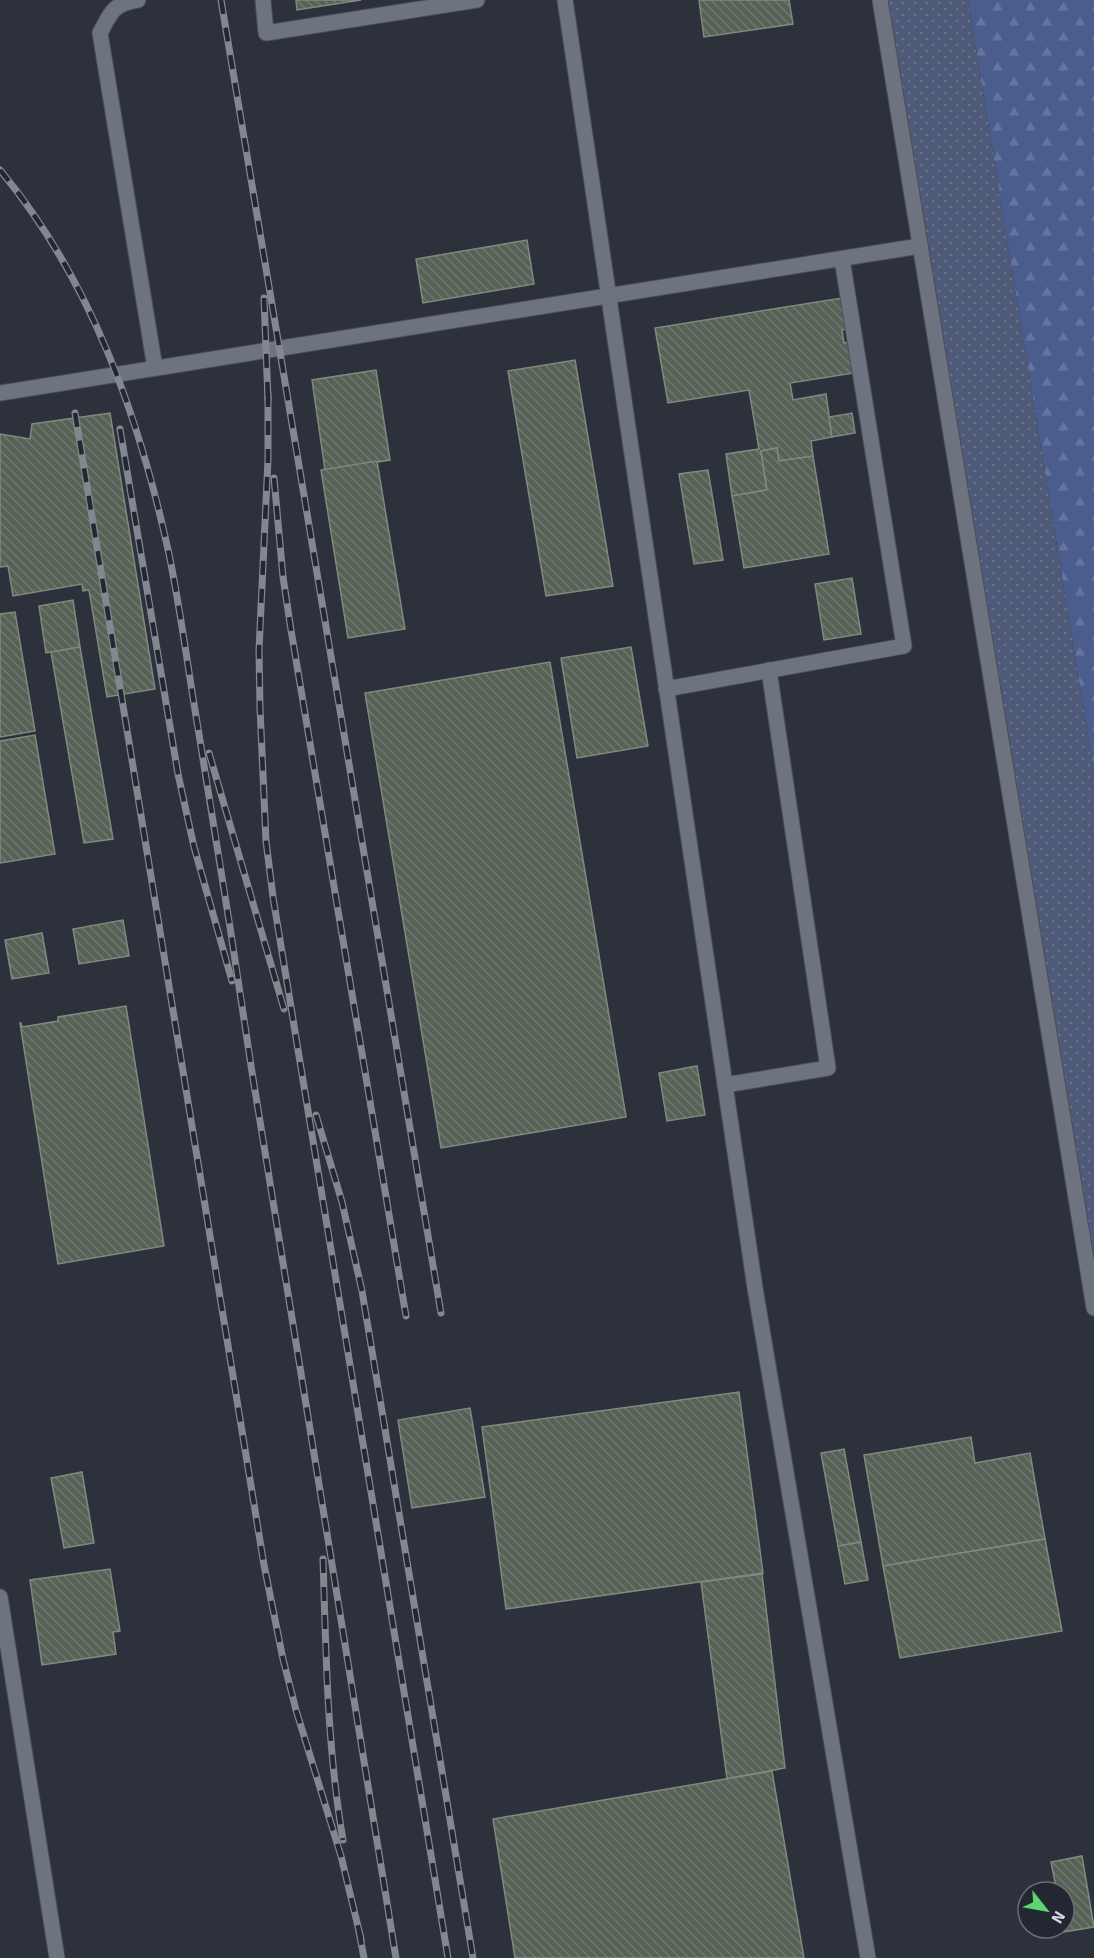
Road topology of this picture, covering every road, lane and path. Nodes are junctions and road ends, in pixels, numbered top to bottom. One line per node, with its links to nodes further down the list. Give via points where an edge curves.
1 (138, 0): 9 (lane, via 121,3 108,16 100,33)
2 (263, 0): 3 (lane, via 266,33)
3 (477, 0)
4 (565, 0): 8 (lane)
5 (880, 0): 6 (lane)
6 (920, 246): 7 (lane); 14 (lane)
7 (842, 259): 8 (lane); 11 (lane, via 904,646)
8 (608, 296): 9 (lane); 12 (lane)
9 (155, 368): 10 (lane)
10 (0, 393)
11 (769, 670): 12 (lane); 13 (lane, via 828,1068)
12 (666, 689): 13 (lane)
13 (725, 1085): 17 (lane, via 755,1288)
14 (1094, 1308)
15 (0, 1597): 16 (lane)
16 (57, 1958)
17 (868, 1958)

